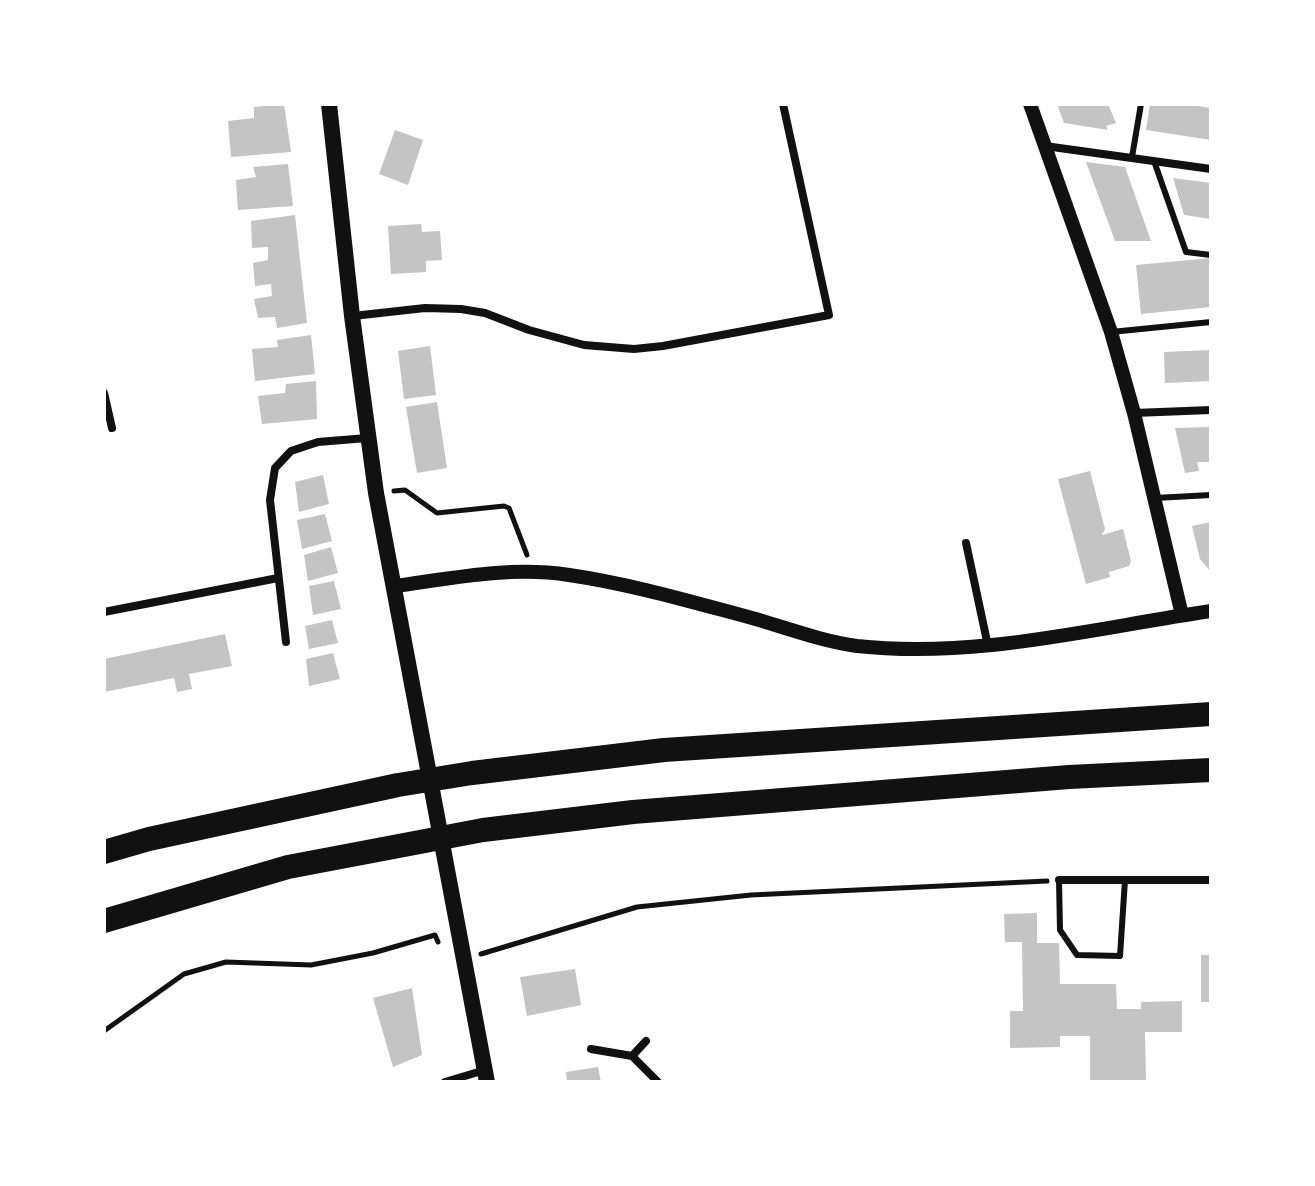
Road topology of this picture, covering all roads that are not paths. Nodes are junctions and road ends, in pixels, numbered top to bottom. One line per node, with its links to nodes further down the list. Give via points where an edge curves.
1 (329, 104): 10 (main road)
2 (783, 104): 10 (street, via 829,315 634,349 584,345 461,309)
3 (1030, 104): 5 (street)
4 (1141, 104): 6 (lane)
5 (1044, 145): 6 (street); 12 (street)
6 (1132, 157): 7 (street)
7 (1154, 161): 8 (street); 9 (lane, via 1186,252)
8 (1211, 169)
9 (1211, 255)
10 (352, 316): 17 (main road)
11 (1211, 322): 12 (lane)
12 (1111, 332): 15 (street)
13 (104, 393): 16 (street)
14 (1211, 410): 15 (street)
15 (1134, 413): 19 (street)
16 (112, 428)
17 (367, 438): 21 (street, via 318,442 291,451 275,468 270,500); 22 (main road)
18 (1211, 495): 19 (lane)
19 (1154, 498): 25 (street)
20 (966, 543): 27 (street)
21 (278, 578): 24 (street); 26 (street)
22 (395, 586): 27 (street, via 491,573 570,575 854,645); 38 (main road)
23 (1211, 611): 25 (street)
24 (104, 612)
25 (1182, 615): 27 (street)
26 (286, 642)
27 (988, 647)
28 (1211, 714): 30 (highway, via 664,750 472,773)
29 (1211, 770): 34 (highway, via 633,812 483,830 288,867)
30 (104, 852)
31 (1059, 880): 32 (street); 32 (lane, via 1060,930 1077,955 1120,956)
32 (1125, 880): 33 (street)
33 (1211, 880)
34 (104, 921)
35 (646, 1041): 37 (street)
36 (591, 1049): 37 (street)
37 (632, 1056): 40 (street)
38 (486, 1076): 39 (street)
39 (445, 1082)
40 (658, 1082)

